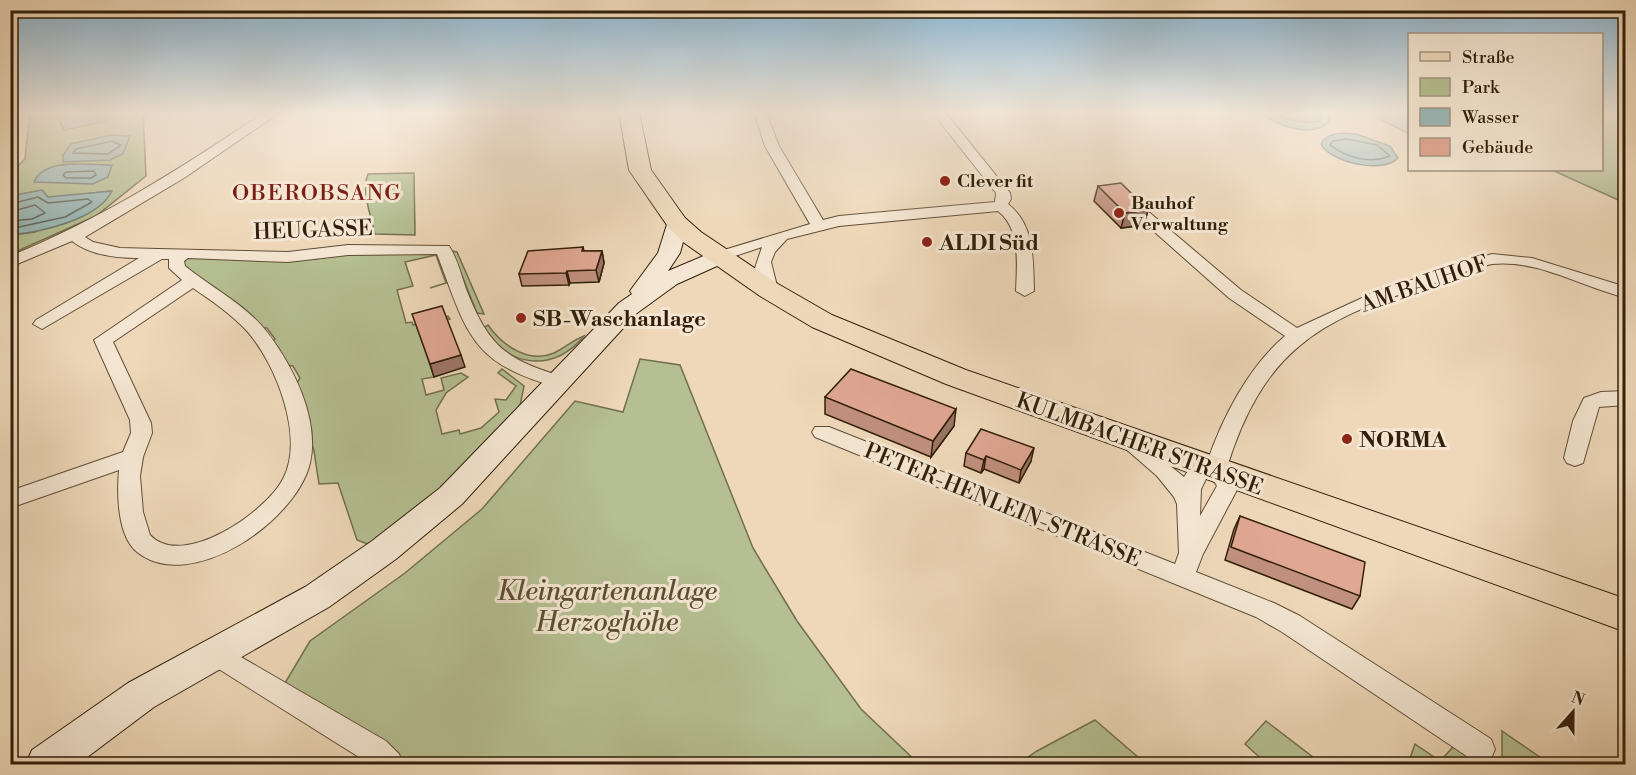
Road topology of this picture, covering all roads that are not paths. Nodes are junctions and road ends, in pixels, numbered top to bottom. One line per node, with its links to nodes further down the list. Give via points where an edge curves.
1 (221, 148): 9 (street, via 181,176)
2 (636, 148): 7 (main road, KULMBACHER STRASSE, via 640,170)
3 (773, 148): 8 (street)
4 (967, 148): 5 (street, via 1003,193)
5 (1000, 205): 8 (street); 17 (street, via 1008,210 1019,230 1025,255)
6 (1145, 216): 21 (street, via 1235,294)
7 (677, 223): 13 (main road, KULMBACHER STRASSE); 19 (street, via 665,260)
8 (818, 225): 10 (street)
9 (77, 234): 12 (street, via 87,244 120,253); 14 (street)
10 (783, 235): 13 (street); 16 (street, via 762,256 763,277)
11 (184, 253): 12 (street); 15 (street, via 176,260 177,268); 22 (street, HEUGASSE, via 288,257 359,250 443,249 487,347 518,367)
12 (158, 254): 20 (street)
13 (720, 256): 16 (main road, KULMBACHER STRASSE); 19 (street, via 669,279)
14 (10, 262)
15 (193, 281): 26 (street, via 103,340 141,421 142,439); 26 (street, via 243,318 276,361 299,423 300,462 283,497 268,513 238,536 211,549 178,556 157,552 142,543 130,499)
16 (769, 290): 25 (main road, KULMBACHER STRASSE, via 822,321 887,350)
17 (1025, 291)
18 (1626, 293): 21 (street, AM BAUHOF, via 1498,258 1405,287 1346,310)
19 (628, 308): 22 (street)
20 (42, 324)
21 (1297, 336): 28 (street, AM BAUHOF, via 1261,377 1239,413 1222,446)
22 (557, 381): 34 (street, via 451,496 384,550 317,597)
23 (1626, 398): 27 (street, via 1601,399 1591,404)
24 (822, 432): 32 (street, PETER-HENLEIN-STRASSE)
25 (1119, 436): 28 (main road, KULMBACHER STRASSE); 30 (street, via 1174,479)
26 (132, 457): 29 (street)
27 (1575, 458)
28 (1216, 469): 30 (street, via 1194,477); 31 (street, via 1228,486); 33 (main road, KULMBACHER STRASSE)
29 (10, 500)
30 (1189, 506): 31 (street)
31 (1191, 553): 32 (street)
32 (1183, 575): 35 (street, PETER-HENLEIN-STRASSE, via 1291,624)
33 (1626, 616)
34 (215, 653): 36 (street, via 141,695); 37 (street, via 376,751)
35 (1481, 749)
36 (46, 765)
37 (389, 765)

